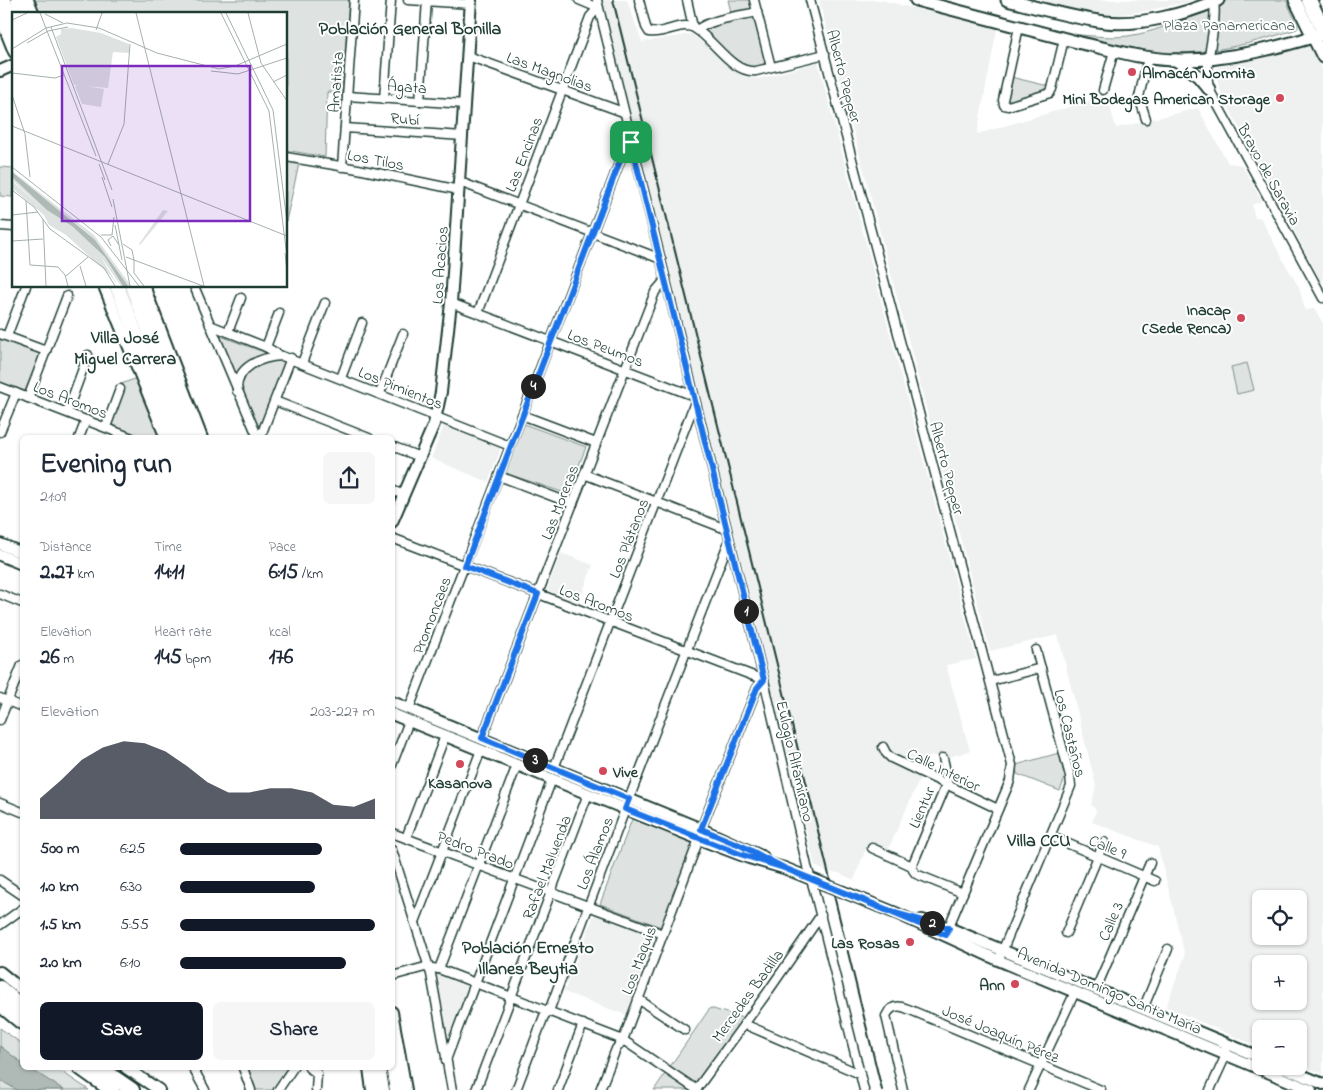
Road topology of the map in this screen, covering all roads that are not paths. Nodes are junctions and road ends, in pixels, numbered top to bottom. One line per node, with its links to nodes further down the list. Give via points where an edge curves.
1 (3, 0): 25 (highway)
2 (18, 0): 21 (highway)
3 (28, 0): 22 (highway)
4 (354, 0): 44 (street, Amatista)
5 (391, 0): 45 (street)
6 (408, 0): 16 (street)
7 (579, 0): 20 (street)
8 (639, 0): 27 (street, via 649,32 682,27)
9 (687, 0): 27 (street)
10 (754, 0): 23 (street)
11 (810, 0): 32 (street, Alberto Pepper)
12 (916, 0): 19 (main road)
13 (1007, 0): 17 (main road, via 1066,15 1112,22 1161,18)
14 (1295, 0): 28 (main road)
15 (1309, 0): 28 (highway)
16 (426, 1): 18 (street); 46 (street)
17 (1215, 1): 36 (street, Bravo de Saravia)
18 (471, 2): 33 (main road, Los Acacios)
19 (932, 2): 26 (main road)
20 (598, 4): 42 (street, Las Encinas); 48 (street, Eulogio Altamirano)
21 (22, 12)
22 (32, 12)
23 (757, 12): 27 (street); 39 (street)
24 (0, 18): 30 (main road)
25 (12, 21)
26 (1019, 27): 29 (main road); 29 (street, via 1004,105 1050,93)
27 (695, 29): 39 (street, via 743,70)
28 (1320, 33): 34 (main road); 36 (main road, via 1253,52)
29 (1064, 39): 31 (main road)
30 (12, 47)
31 (1114, 51): 35 (main road); 43 (street)
32 (825, 54): 39 (street); 140 (street, Alberto Pepper)
33 (468, 56): 42 (street, Las Magnolias); 47 (main road, Los Acacios)
34 (1323, 57)
35 (1148, 58): 37 (main road); 49 (street, via 1139,97)
36 (1209, 59): 37 (main road); 41 (street, Bravo de Saravia)
37 (1176, 60): 41 (main road, via 1198,76)
38 (12, 66): 40 (main road)
39 (771, 67)
40 (0, 71)
41 (1209, 89): 69 (street, Bravo de Saravia)
42 (562, 90): 48 (street, Las Magnolias); 56 (street, Las Encinas)
43 (1103, 90)
44 (347, 96): 45 (street, Ágata); 50 (street, Amatista)
45 (384, 99): 46 (street, Ágata)
46 (420, 101): 47 (street, Ágata)
47 (465, 104): 51 (main road, Los Acacios)
48 (624, 112): 52 (street, Eulogio Altamirano)
49 (1146, 119)
50 (345, 128): 51 (street, Rubí); 54 (street, Amatista)
51 (463, 136): 55 (main road, Los Acacios)
52 (631, 142): 57 (street, Promoncaes, via 625,148); 58 (street, Eulogio Altamirano)
53 (288, 157): 54 (street, Los Tilos)
54 (342, 167): 55 (street, Los Tilos)
55 (460, 186): 56 (street, Los Tilos); 71 (main road, Los Acacios)
56 (518, 205): 57 (street, Los Tilos); 73 (street, Las Encinas)
57 (592, 233): 58 (street, Los Tilos); 79 (street, Promoncaes)
58 (661, 259): 59 (street, Eulogio Altamirano)
59 (666, 279): 87 (street, Las Moreras, via 655,292); 95 (street, Eulogio Altamirano)
60 (25, 288): 78 (street)
61 (105, 288): 105 (main road)
62 (117, 288): 106 (highway)
63 (134, 288): 81 (highway)
64 (134, 288): 107 (highway)
65 (145, 288): 81 (main road)
66 (195, 288): 75 (street)
67 (66, 296): 82 (street)
68 (241, 298): 76 (street)
69 (1323, 298)
70 (325, 303): 86 (street)
71 (451, 303): 73 (street, Los Peumos); 99 (main road, Los Acacios)
72 (279, 312): 80 (street)
73 (478, 313): 79 (street, Los Peumos)
74 (362, 323): 88 (street)
75 (210, 325): 76 (street, Los Pimientos); 91 (street)
76 (228, 332): 80 (street, Los Pimientos)
77 (403, 334): 93 (street)
78 (3, 335): 82 (street)
79 (551, 341): 87 (street, Los Peumos); 98 (street, Promoncaes)
80 (266, 347): 84 (street, Los Pimientos)
81 (167, 349): 108 (main road)
82 (46, 351): 94 (street)
83 (88, 355): 97 (street)
84 (282, 356): 85 (street, Los Pimientos); 91 (street, Los Pimientos, via 244,369)
85 (291, 358): 86 (street, Los Pimientos); 96 (street)
86 (302, 363): 88 (street, Los Pimientos)
87 (625, 369): 95 (street, Los Peumos); 112 (street, Las Moreras)
88 (341, 378): 93 (street, Los Pimientos)
89 (0, 387): 92 (street, Los Aromos)
90 (120, 390): 101 (street)
91 (237, 391): 109 (street)
92 (16, 393): 94 (street, Los Aromos); 102 (street)
93 (380, 393): 99 (street, Los Pimientos)
94 (28, 398): 97 (street, Los Aromos)
95 (695, 399): 120 (street, Los Plátanos); 123 (street, Eulogio Altamirano)
96 (275, 401): 110 (street); 111 (street)
97 (66, 412): 100 (street, Los Aromos)
98 (522, 415): 112 (street); 113 (street, Promoncaes)
99 (437, 416): 113 (street, Los Pimientos); 115 (main road, Los Acacios)
100 (86, 420): 101 (street, Los Aromos); 103 (street)
101 (106, 427): 104 (street, Los Aromos)
102 (0, 432)
103 (80, 435)
104 (125, 435)
105 (165, 435)
106 (176, 435)
107 (190, 435)
108 (201, 435)
109 (258, 435)
110 (260, 435)
111 (361, 435)
112 (596, 444): 116 (street, Las Moreras)
113 (510, 446): 117 (street, Promoncaes)
114 (395, 447): 115 (street)
115 (420, 457): 119 (main road, Los Acacios)
116 (584, 474): 120 (street); 121 (street, Las Moreras)
117 (499, 476): 121 (street); 130 (street, Promoncaes)
118 (395, 491): 119 (street)
119 (404, 495): 122 (main road, Los Acacios)
120 (657, 502): 123 (street); 134 (street, Los Plátanos)
121 (573, 504): 132 (street, Las Moreras)
122 (395, 515)
123 (726, 529): 125 (street, Eulogio Altamirano)
124 (395, 539): 130 (street, Los Aromos)
125 (729, 541): 136 (street, Los Álamos); 139 (street, Eulogio Altamirano)
126 (0, 544): 127 (main road)
127 (20, 552)
128 (0, 555): 129 (main road)
129 (20, 563)
130 (465, 566): 132 (street, Los Aromos); 144 (street, Promoncaes)
131 (0, 594): 133 (street)
132 (538, 594): 134 (street, Los Aromos); 149 (street, Las Moreras)
133 (20, 602)
134 (611, 622): 136 (street, Los Aromos); 155 (street, Los Plátanos)
135 (1036, 650): 137 (street, Los Castaños)
136 (686, 651): 139 (street, Los Aromos); 160 (street, Los Álamos)
137 (1041, 668): 140 (street); 165 (street, Los Castaños, via 1071,780 1070,790)
138 (20, 673): 141 (street)
139 (764, 680): 164 (street, Los Maquis, via 757,688); 177 (street, Eulogio Altamirano)
140 (991, 682): 161 (street, Alberto Pepper, via 1012,765 1012,777)
141 (4, 699): 143 (street); 146 (street)
142 (395, 703): 144 (main road, Avenida Domingo Santa María)
143 (20, 706)
144 (409, 709): 149 (main road, Avenida Domingo Santa María)
145 (395, 715): 147 (main road, Avenida Domingo Santa María)
146 (0, 720)
147 (409, 721): 148 (main road, Avenida Domingo Santa María); 152 (street)
148 (445, 736): 151 (main road, Avenida Domingo Santa María); 166 (street)
149 (482, 738): 155 (main road, Avenida Domingo Santa María)
150 (883, 748): 157 (street, Calle Interior, via 891,758)
151 (481, 750): 154 (main road, Avenida Domingo Santa María); 169 (street)
152 (395, 757)
153 (943, 758): 157 (street, Lientur)
154 (517, 765): 156 (main road, Avenida Domingo Santa María); 173 (street)
155 (554, 768): 160 (main road, Avenida Domingo Santa María)
156 (552, 780): 158 (main road, Avenida Domingo Santa María); 176 (street)
157 (946, 785): 161 (street, Calle Interior); 174 (street, Lientur)
158 (588, 794): 160 (main road, Avenida Domingo Santa María); 180 (street, Rafael Maluenda)
159 (0, 803): 162 (street)
160 (627, 804): 164 (main road, Avenida Domingo Santa María); 183 (street, Los Álamos)
161 (998, 809): 181 (street, Alberto Pepper)
162 (20, 811)
163 (395, 834): 166 (street, Pedro Prado)
164 (700, 834): 177 (main road, Avenida Domingo Santa María, via 750,850); 190 (street, Los Maquis)
165 (1050, 836): 170 (street, Calle 9); 192 (street, Los Castaños)
166 (406, 838): 169 (street, Pedro Prado)
167 (1104, 842): 170 (street)
168 (872, 848): 174 (street)
169 (442, 851): 173 (street, Pedro Prado); 186 (street)
170 (1098, 857): 175 (street, Calle 9); 189 (street)
171 (395, 859): 186 (street)
172 (1150, 864): 175 (street, Calle 3)
173 (479, 865): 176 (street, Pedro Prado); 194 (street)
174 (912, 866): 181 (street, via 916,874)
175 (1144, 876): 179 (street, Calle 9); 200 (street, Calle 3)
176 (515, 879): 180 (street, Pedro Prado); 197 (street)
177 (811, 879): 185 (street, Eulogio Altamirano); 188 (main road, Avenida Domingo Santa María)
178 (0, 880): 182 (street)
179 (1155, 881)
180 (551, 892): 183 (street, Pedro Prado); 202 (street, Rafael Maluenda)
181 (964, 893): 188 (street, Alberto Pepper)
182 (20, 894)
183 (588, 906): 190 (street, Pedro Prado); 207 (street, Los Álamos)
184 (20, 910): 187 (street)
185 (821, 915): 210 (street, Mercedes Badilla); 230 (street, Eulogio Altamirano)
186 (415, 922): 193 (street)
187 (0, 925)
188 (947, 932): 192 (main road, Avenida Domingo Santa María)
189 (1066, 933)
190 (663, 934): 203 (street, Los Maquis)
191 (1168, 949): 206 (street)
192 (1000, 955): 200 (main road, Avenida Domingo Santa María); 201 (main road, Avenida Domingo Santa María)
193 (428, 967): 194 (street); 196 (street); 217 (street)
194 (439, 969): 197 (street)
195 (0, 972): 199 (main road)
196 (395, 975)
197 (475, 983): 202 (street); 217 (street)
198 (0, 988): 205 (highway)
199 (20, 988)
200 (1096, 989): 206 (main road, Avenida Domingo Santa María)
201 (1075, 992): 216 (main road, Avenida Domingo Santa María); 218 (street)
202 (512, 997): 207 (street); 246 (street, Rafael Maluenda)
203 (638, 999): 212 (street); 213 (street, Los Maquis)
204 (0, 1004): 208 (highway)
205 (20, 1005)
206 (1143, 1009): 214 (main road, Avenida Domingo Santa María)
207 (549, 1011): 209 (street); 247 (street, Los Álamos, via 544,1016)
208 (20, 1020)
209 (583, 1024): 213 (street); 248 (street)
210 (744, 1024): 230 (street); 250 (street, Mercedes Badilla)
211 (395, 1029): 244 (main road)
212 (685, 1030)
213 (623, 1040): 249 (street, Los Maquis, via 616,1048); 250 (street)
214 (1221, 1041): 215 (main road, Avenida Domingo Santa María); 216 (street)
215 (1252, 1054)
216 (1226, 1055): 255 (street); 256 (main road, Avenida Domingo Santa María)
217 (446, 1060): 245 (street)
218 (1041, 1065): 252 (street, José Joaquín Pérez, via 897,1006 886,1016); 253 (street); 254 (street, José Joaquín Pérez)
219 (85, 1070): 233 (highway)
220 (103, 1070): 234 (highway)
221 (129, 1070): 235 (main road)
222 (194, 1070): 236 (street)
223 (243, 1070): 237 (street)
224 (292, 1070): 238 (street)
225 (312, 1070): 239 (street, via 318,1073)
226 (368, 1070): 240 (main road)
227 (368, 1070): 241 (main road)
228 (378, 1070): 242 (highway)
229 (394, 1070): 243 (highway)
230 (860, 1074): 251 (street, Eulogio Altamirano)
231 (1302, 1075): 232 (main road)
232 (1323, 1084)
233 (112, 1090)
234 (132, 1090)
235 (159, 1090)
236 (205, 1090)
237 (251, 1090)
238 (278, 1090)
239 (316, 1090)
240 (366, 1090)
241 (372, 1090)
242 (382, 1090)
243 (397, 1090)
244 (406, 1090)
245 (452, 1090)
246 (476, 1090)
247 (516, 1090)
248 (558, 1090)
249 (600, 1090)
250 (696, 1090)
251 (864, 1090)
252 (904, 1090)
253 (1029, 1090)
254 (1101, 1090)
255 (1210, 1090)
256 (1311, 1090)

